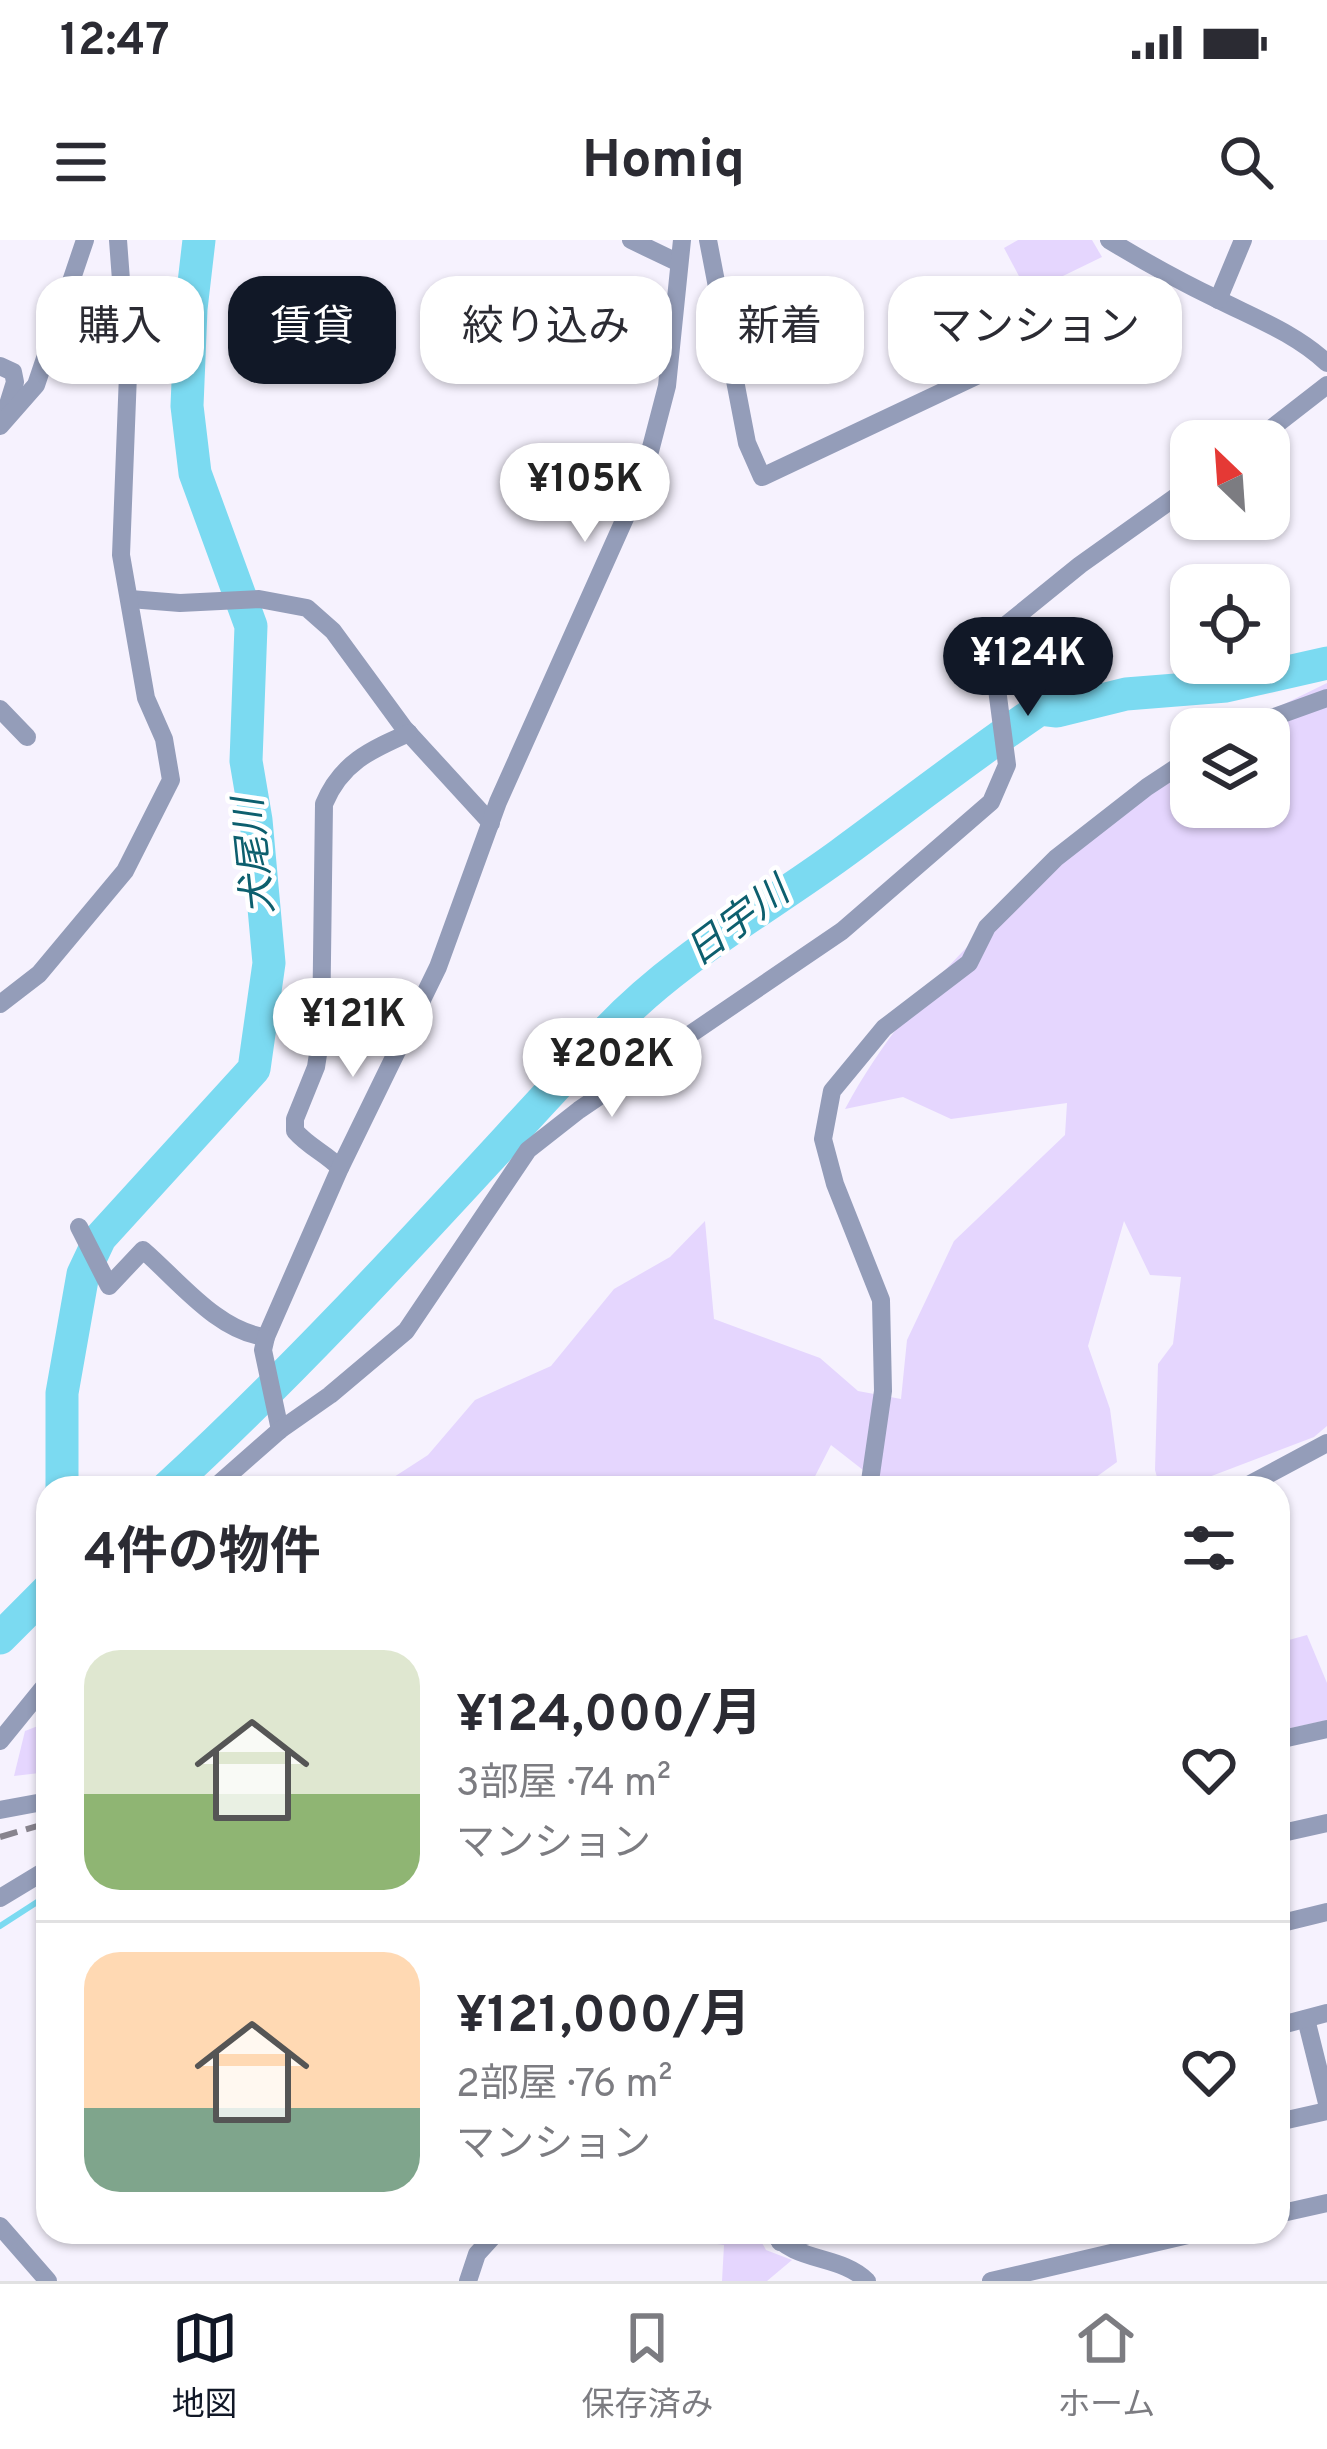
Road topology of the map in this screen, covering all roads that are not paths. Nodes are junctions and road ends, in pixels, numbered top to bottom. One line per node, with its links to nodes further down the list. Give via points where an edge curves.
1 (85, 240): 18 (street, via 36,385)
2 (118, 240): 20 (street, via 128,374 121,555)
3 (631, 240): 8 (street)
4 (682, 240): 8 (street)
5 (708, 240): 9 (street)
6 (1109, 240): 10 (street)
7 (1243, 240): 10 (street)
8 (679, 263): 27 (street, via 667,386 643,478)
9 (715, 276)
10 (1218, 300): 11 (street)
11 (1327, 363)
12 (0, 366): 18 (street, via 16,382)
13 (737, 384): 15 (street, via 762,477)
14 (960, 384): 15 (street)
15 (956, 386)
16 (1327, 386): 17 (street)
17 (1282, 420)
18 (0, 425)
19 (1170, 501): 32 (street, via 1001,629 992,651 1007,765 991,802 842,931 528,1150 406,1331 330,1395)
20 (130, 599): 24 (street, via 259,598 307,608); 28 (street, via 146,698 171,780 125,871 39,974)
21 (1327, 698): 23 (street)
22 (0, 709): 25 (street)
23 (1290, 711)
24 (409, 733): 27 (street); 29 (street, via 352,760 324,804 320,1035 295,1131)
25 (27, 737)
26 (1170, 772): 35 (street, via 1056,858 987,927 969,963 884,1028 832,1091 824,1139 881,1300 883,1391)
27 (491, 823): 29 (street, via 438,967)
28 (0, 1004)
29 (340, 1168): 31 (street)
30 (79, 1227): 31 (street, via 109,1286 143,1250 225,1322)
31 (265, 1344): 32 (street)
32 (279, 1423): 34 (street)
33 (1327, 1443): 36 (street)
34 (226, 1476)
35 (871, 1476)
36 (1265, 1476)
37 (36, 1697): 40 (street)
38 (1327, 1729): 39 (street)
39 (1290, 1737)
40 (0, 1741)
41 (36, 1803): 42 (street)
42 (0, 1810)
43 (1327, 1823): 44 (street)
44 (1290, 1831)
45 (36, 1876): 46 (street)
46 (0, 1898)
47 (1327, 1912): 48 (street)
48 (1290, 1917)
49 (1327, 2013): 50 (street)
50 (1306, 2019): 51 (street); 52 (street)
51 (1290, 2023)
52 (1327, 2107): 53 (street)
53 (1290, 2118)
54 (1327, 2203): 55 (street)
55 (1290, 2212)
56 (0, 2226): 60 (street)
57 (486, 2244): 61 (street)
58 (788, 2244): 62 (street)
59 (1137, 2244): 63 (street)
60 (48, 2281)
61 (468, 2281)
62 (867, 2281)
63 (991, 2281)

